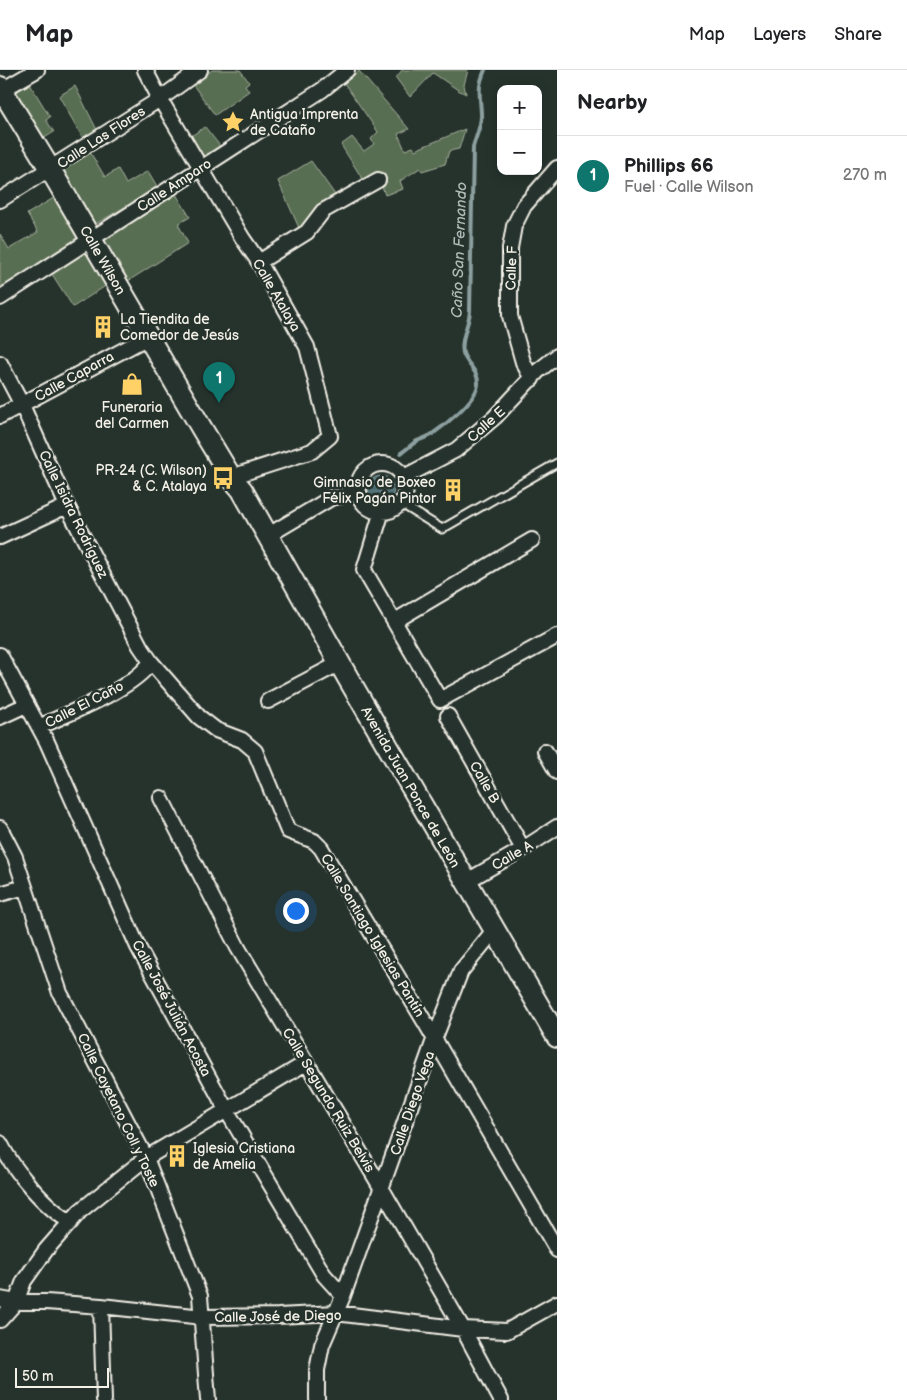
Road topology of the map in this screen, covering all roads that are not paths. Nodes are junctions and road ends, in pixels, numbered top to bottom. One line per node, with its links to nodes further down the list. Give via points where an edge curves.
1 (37, 70): 5 (street)
2 (145, 70): 6 (street, Calle Atalaya)
3 (200, 70): 6 (street, Calle Las Flores)
4 (347, 70): 7 (street, Calle Amparo, via 322,90)
5 (1, 90): 9 (main road, Calle Wilson)
6 (160, 99): 7 (street, Calle Atalaya); 9 (street, Calle Las Flores)
7 (202, 168): 12 (street, Calle Amparo); 13 (street, Calle Atalaya)
8 (557, 168): 18 (street, Calle F, via 524,206 514,226 510,248 510,316 523,362)
9 (50, 170): 11 (street, Calle Las Flores); 12 (main road, Calle Wilson)
10 (378, 180): 13 (street, via 324,211 307,232)
11 (0, 200)
12 (90, 238): 14 (street, Calle Amparo); 15 (main road, Calle Wilson)
13 (259, 262): 22 (street, Calle Atalaya, via 307,347 330,436 312,451)
14 (0, 298)
15 (148, 337): 19 (street, Calle Caparra); 22 (main road, Calle Wilson)
16 (557, 356): 18 (street, Calle E)
17 (0, 364): 19 (street, Calle Isidra Rodríguez)
18 (532, 379): 23 (street, Calle E, via 495,417 456,450)
19 (22, 405): 20 (street, Calle Caparra); 26 (street, Calle Isidra Rodríguez)
20 (0, 416)
21 (557, 463): 25 (lane, via 442,529)
22 (231, 477): 28 (main road, Calle Wilson, via 242,490)
23 (404, 477): 24 (street, via 388,465 375,466 360,478); 25 (street, via 406,491)
24 (359, 492): 27 (street, via 369,508); 28 (street, via 331,498)
25 (400, 503): 27 (street)
26 (67, 506): 29 (street); 34 (street, Calle Isidra Rodríguez)
27 (382, 512): 31 (street, via 364,570)
28 (267, 536): 35 (main road, Avenida Juan Ponce de León)
29 (0, 537)
30 (532, 540): 31 (street)
31 (395, 621): 32 (street, via 440,700)
32 (557, 636)
33 (0, 655): 37 (street, Calle José Julián Acosta)
34 (151, 662): 40 (street, Calle El Caño, via 145,671 109,694); 52 (street, Calle Santiago Iglesias Pantín, via 199,717 216,730 242,740 255,751 288,831 314,841 321,848)
35 (340, 663): 36 (street); 47 (main road, Avenida Juan Ponce de León)
36 (268, 701)
37 (26, 705): 39 (street, Calle El Caño); 40 (street, Calle José Julián Acosta)
38 (448, 716): 46 (street, Calle B)
39 (0, 717)
40 (39, 727): 54 (street, Calle José Julián Acosta, via 138,947)
41 (545, 751): 42 (street)
42 (557, 772)
43 (161, 798): 53 (street, Calle Segundo Ruiz Belvis, via 238,948)
44 (0, 828): 48 (street, Calle Cayetano Coll y Toste)
45 (557, 828): 46 (street, Calle A)
46 (523, 849): 47 (street, Calle A)
47 (466, 881): 50 (main road, Avenida Juan Ponce de León)
48 (25, 887): 49 (street); 56 (street, Calle Cayetano Coll y Toste, via 60,993)
49 (0, 894)
50 (495, 929): 51 (main road, Avenida Juan Ponce de León); 52 (street, Calle Diego Vega, via 461,971)
51 (557, 1037)
52 (434, 1040): 57 (street, Calle Diego Vega); 59 (street, Calle Santiago Iglesias Pantín)
53 (306, 1064): 54 (street); 57 (street, Calle Segundo Ruiz Belvis)
54 (227, 1111): 56 (street); 60 (street, Calle José Julián Acosta, via 324,1275)
55 (0, 1143): 58 (street, via 40,1198)
56 (146, 1158): 58 (street, via 80,1211); 66 (street, Calle Cayetano Coll y Toste, via 200,1296)
57 (382, 1189): 60 (street, Calle Diego Vega); 68 (street, Calle Segundo Ruiz Belvis)
58 (71, 1222): 62 (street, via 24,1281)
59 (557, 1250)
60 (343, 1296): 65 (street, Calle Diego Vega)
61 (0, 1299): 62 (street, Calle José de Diego)
62 (16, 1302): 64 (street, Calle José de Diego); 67 (street)
63 (557, 1303): 68 (street, Calle José de Diego, via 507,1331)
64 (101, 1306): 66 (street, Calle José de Diego); 70 (street)
65 (336, 1313): 66 (street, Calle José de Diego); 68 (street, Calle José de Diego); 72 (street, Calle Diego Vega, via 322,1345 316,1370)
66 (203, 1317): 71 (street, Calle Cayetano Coll y Toste)
67 (0, 1320)
68 (463, 1329): 69 (street, Calle Segundo Ruiz Belvis)
69 (498, 1399)
70 (104, 1400)
71 (208, 1400)
72 (317, 1400)

